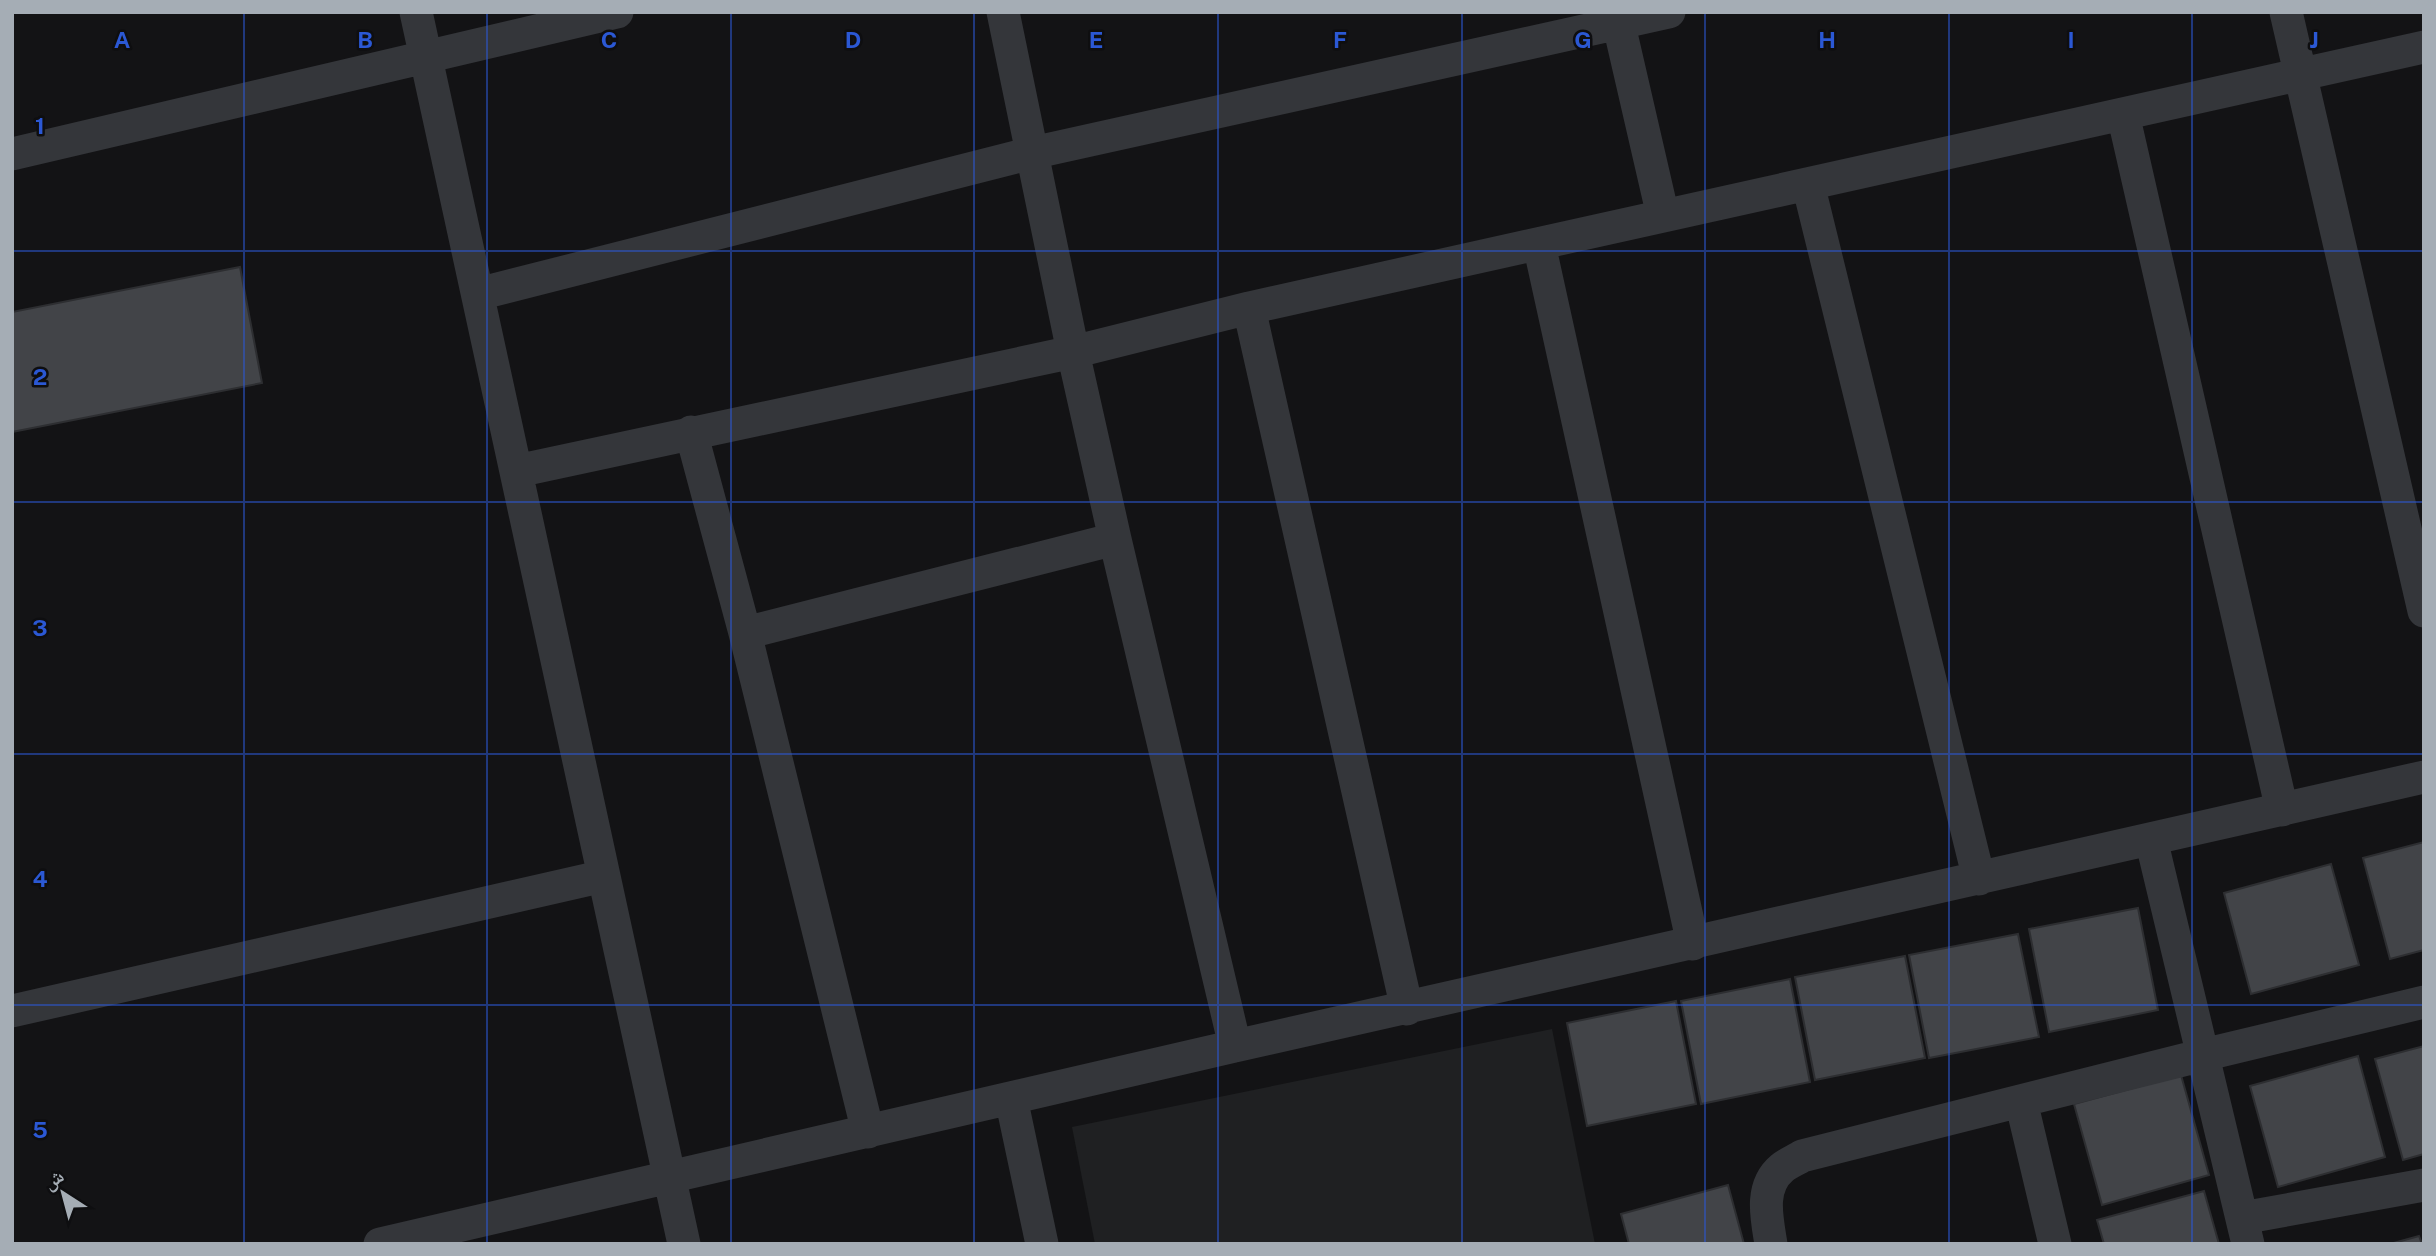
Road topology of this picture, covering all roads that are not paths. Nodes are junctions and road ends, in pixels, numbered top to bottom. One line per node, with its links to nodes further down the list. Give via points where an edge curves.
1 (416, 12): 8 (street)
2 (617, 12): 8 (street)
3 (1003, 12): 11 (street)
4 (1669, 12): 6 (street)
5 (2286, 12): 9 (street)
6 (1617, 18): 11 (street); 14 (street)
7 (2424, 47): 9 (street)
8 (427, 56): 12 (street); 16 (street)
9 (2300, 75): 10 (street); 22 (street)
10 (2123, 114): 13 (street); 25 (street)
11 (1032, 153): 16 (street); 18 (street)
12 (12, 154)
13 (1808, 184): 14 (street); 28 (street)
14 (1663, 216): 15 (street)
15 (1539, 244): 17 (street); 29 (street)
16 (478, 294): 20 (street)
17 (1249, 309): 18 (street); 31 (street)
18 (1073, 352): 19 (street); 21 (street)
19 (691, 432): 20 (street); 23 (street)
20 (517, 471): 27 (street)
21 (1115, 539): 23 (street); 33 (street)
22 (2424, 611)
23 (745, 633): 37 (street)
24 (2424, 777): 25 (street)
25 (2282, 810): 26 (street)
26 (2151, 839): 28 (street); 34 (street)
27 (604, 876): 32 (street); 38 (street)
28 (1979, 878): 29 (street)
29 (1693, 944): 31 (street)
30 (2424, 1002): 34 (street)
31 (1406, 1009): 33 (street)
32 (12, 1011)
33 (1235, 1046): 35 (street)
34 (2203, 1055): 36 (street); 40 (street)
35 (1011, 1098): 37 (street); 43 (street)
36 (2021, 1101): 44 (street, via 1802,1156 1781,1168 1765,1203); 45 (street)
37 (868, 1132): 38 (street)
38 (669, 1177): 41 (street); 42 (street)
39 (2424, 1185): 40 (street)
40 (2245, 1231)
41 (380, 1244)
42 (684, 1244)
43 (1042, 1244)
44 (1771, 1244)
45 (2055, 1244)

